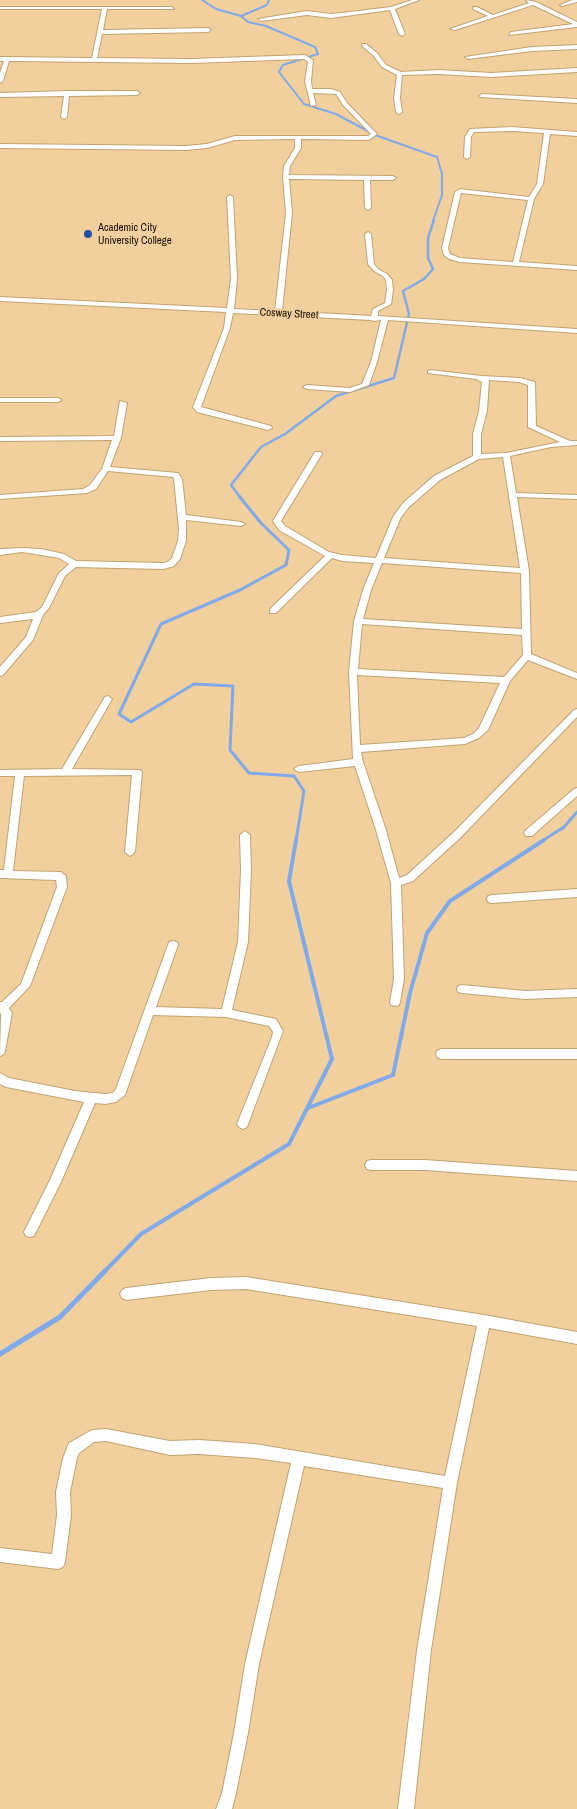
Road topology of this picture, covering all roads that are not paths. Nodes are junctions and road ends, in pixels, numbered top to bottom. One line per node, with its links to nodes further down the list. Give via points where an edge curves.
1 (126, 0): 7 (street)
2 (417, 0): 11 (street)
3 (527, 0): 5 (street)
4 (577, 0): 6 (street)
5 (534, 3): 13 (street); 15 (street)
6 (562, 5)
7 (122, 7): 9 (street); 10 (street)
8 (0, 8): 9 (street)
9 (105, 8): 18 (street)
10 (172, 8)
11 (392, 8): 14 (street, via 337,16 299,14); 19 (street)
12 (475, 8): 13 (street)
13 (492, 16): 16 (street)
14 (261, 19)
15 (577, 24): 20 (street)
16 (453, 28)
17 (208, 30): 18 (street)
18 (101, 32): 26 (street)
19 (402, 34)
20 (511, 34)
21 (364, 45): 28 (street, via 384,66)
22 (577, 47): 23 (street)
23 (468, 57)
24 (0, 59): 25 (street)
25 (7, 59): 26 (street); 29 (street)
26 (94, 60): 30 (street, via 213,61 305,57 311,61)
27 (577, 70): 28 (street, via 491,75)
28 (400, 74): 37 (street)
29 (0, 81)
30 (310, 91): 36 (street); 41 (street, via 338,93 374,134 369,138)
31 (67, 93): 32 (street); 33 (street); 38 (street)
32 (137, 93)
33 (0, 95)
34 (482, 96): 35 (street)
35 (577, 101)
36 (313, 105)
37 (399, 112)
38 (64, 117)
39 (547, 133): 40 (street); 43 (street, via 512,129 472,130 468,137); 48 (street, via 540,184)
40 (577, 134)
41 (298, 137): 42 (street, via 234,138 186,148); 44 (street, via 296,155 287,166)
42 (0, 146)
43 (467, 157)
44 (286, 177): 45 (street); 55 (street, via 289,213)
45 (367, 178): 46 (street); 49 (street)
46 (393, 178)
47 (230, 197): 54 (street, via 234,279)
48 (531, 199): 51 (street); 51 (street, via 464,190 457,193 445,248 447,255 460,260)
49 (368, 208)
50 (368, 234): 56 (street, via 371,264 389,280 390,290 388,304 375,310)
51 (516, 263): 52 (street)
52 (577, 268)
53 (0, 300): 54 (street, Cosway Street)
54 (230, 311): 55 (street, Cosway Street); 65 (street, via 198,409)
55 (278, 314): 56 (street, Cosway Street)
56 (374, 319): 57 (street, Cosway Street)
57 (386, 319): 58 (street, Cosway Street); 61 (street, via 365,385 350,390)
58 (577, 331)
59 (430, 372): 60 (street)
60 (484, 378): 68 (street, via 532,384 532,426); 71 (street, via 483,411 477,434)
61 (307, 387)
62 (0, 400): 63 (street)
63 (58, 400)
64 (123, 404): 66 (street)
65 (268, 428)
66 (117, 438): 67 (street); 72 (street)
67 (0, 439)
68 (573, 443): 70 (street)
69 (318, 454): 79 (street, via 277,522)
70 (506, 455): 71 (street); 73 (street)
71 (478, 457): 80 (street, via 438,477 406,505)
72 (106, 469): 74 (street, via 96,484 84,491); 76 (street, via 175,476 179,482)
73 (513, 496): 75 (street); 82 (street)
74 (0, 497)
75 (577, 497)
76 (182, 517): 77 (street); 81 (street, via 182,541 172,564)
77 (241, 524)
78 (0, 552): 81 (street, via 42,552 61,556)
79 (330, 556): 80 (street); 83 (street)
80 (378, 561): 82 (street); 86 (street)
81 (74, 564): 84 (street, via 62,575)
82 (524, 572): 87 (street)
83 (273, 611)
84 (39, 614): 85 (street); 90 (street, via 30,638)
85 (0, 620)
86 (358, 622): 87 (street); 89 (street)
87 (525, 632): 88 (street)
88 (527, 656): 91 (street); 92 (street)
89 (353, 672): 92 (street); 95 (street)
90 (0, 673)
91 (577, 676)
92 (506, 680): 95 (street, via 483,730 476,736 466,740)
93 (108, 699): 98 (street)
94 (577, 712): 106 (street, via 458,835 410,878)
95 (356, 748): 96 (street)
96 (358, 762): 97 (street); 106 (street, via 382,830)
97 (299, 769)
98 (66, 771): 100 (street); 104 (street, via 136,772)
99 (0, 772): 100 (street)
100 (20, 772): 105 (street)
101 (577, 792): 102 (street)
102 (529, 833)
103 (246, 835): 115 (street, via 243,942)
104 (130, 852)
105 (4, 874): 113 (street, via 61,876 62,886 25,986)
106 (396, 883): 112 (street, via 399,979)
107 (577, 893): 108 (street)
108 (492, 899)
109 (173, 945): 114 (street)
110 (462, 989): 111 (street, via 525,995)
111 (577, 994)
112 (395, 1002)
113 (2, 1007): 116 (street, via 6,1013)
114 (149, 1011): 115 (street); 120 (street, via 122,1092 105,1100)
115 (226, 1013): 121 (street, via 272,1022 278,1031)
116 (0, 1051)
117 (441, 1054): 118 (street)
118 (577, 1054)
119 (0, 1078): 120 (street, via 6,1082)
120 (91, 1098): 124 (street)
121 (243, 1124)
122 (371, 1165): 123 (street, via 425,1165)
123 (577, 1176)
124 (30, 1232)
125 (126, 1294): 126 (street, via 211,1284 246,1284)
126 (484, 1321): 127 (street); 129 (street)
127 (577, 1338)
128 (299, 1458): 129 (street); 130 (street, via 255,1451 170,1448 106,1434 92,1436 74,1448 70,1458 63,1492 64,1515 58,1562); 131 (street, via 252,1664 230,1793)
129 (450, 1483): 132 (street, via 424,1650)
130 (0, 1555)
131 (224, 1809)
132 (406, 1809)

